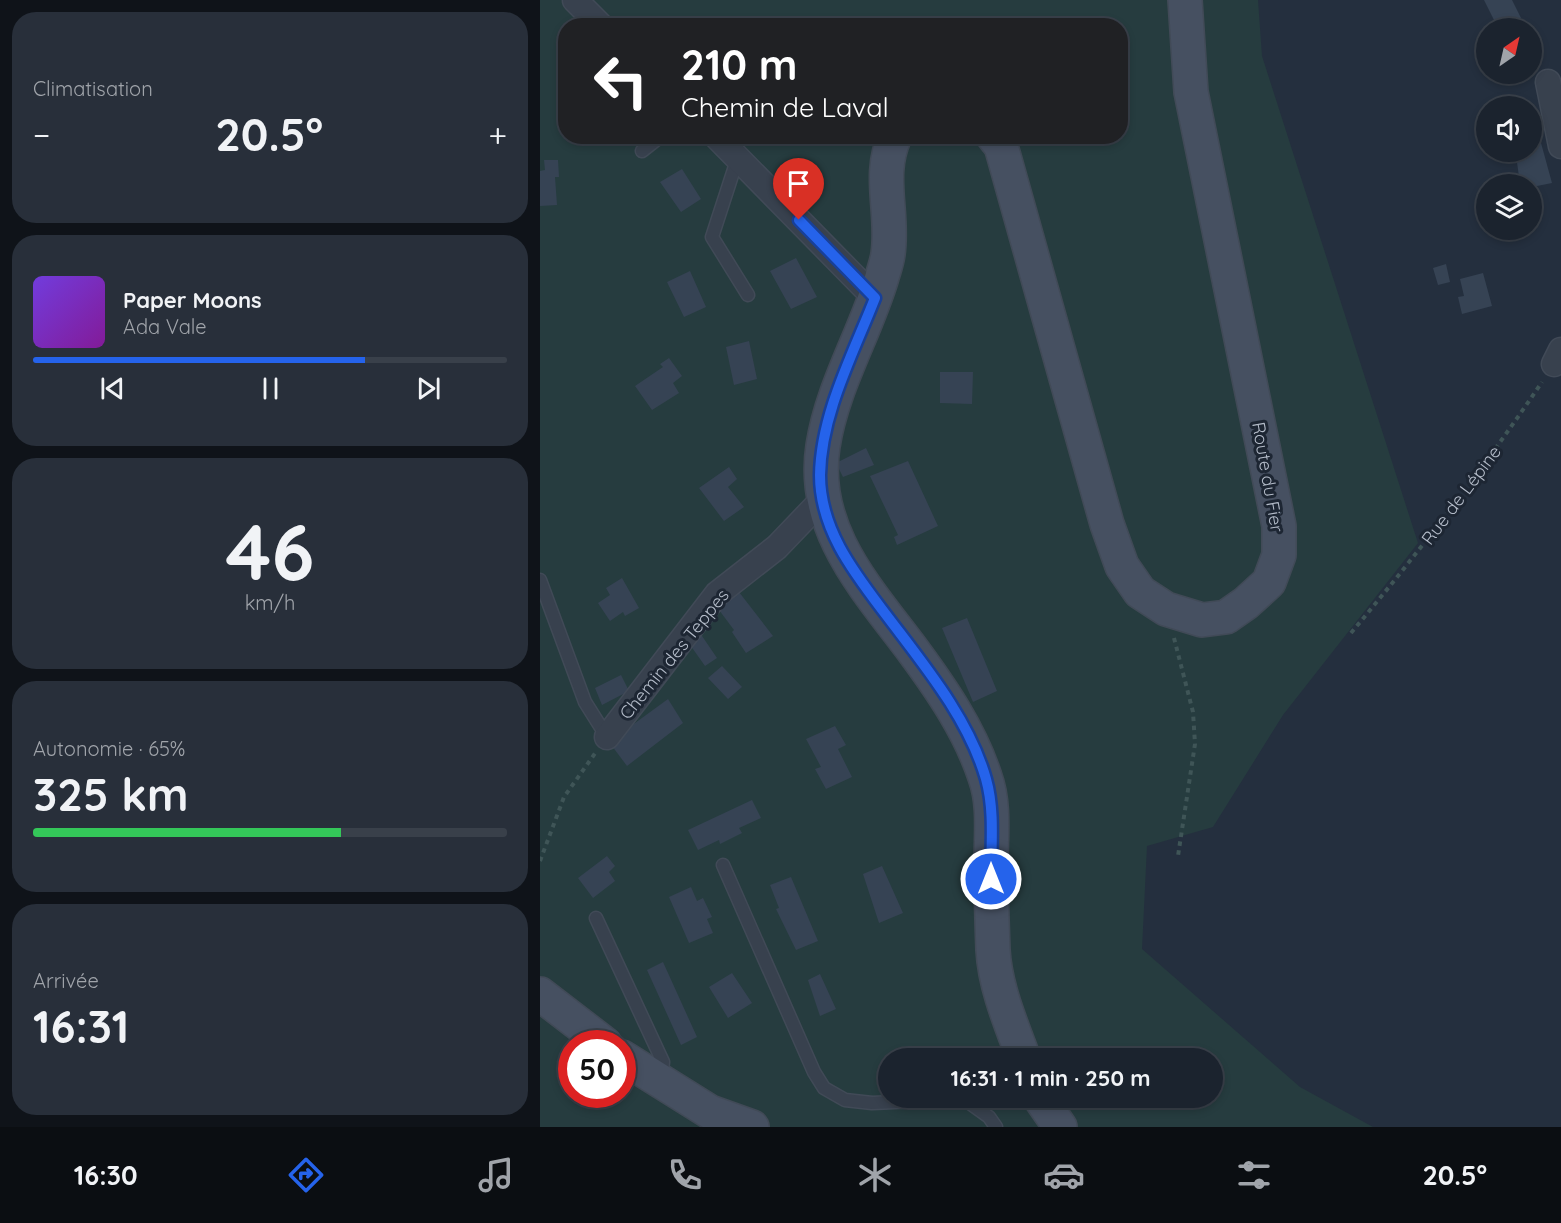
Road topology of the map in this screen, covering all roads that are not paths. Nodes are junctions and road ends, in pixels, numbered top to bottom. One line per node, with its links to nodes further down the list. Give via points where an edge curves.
1 (575, 0): 3 (street)
2 (1185, 0): 8 (main road, Route du Fier, via 1191,92 1279,526 1279,555 1269,582 1226,617 1202,620 1166,609 1140,592 1122,566)
3 (593, 18)
4 (1548, 82): 9 (street)
5 (651, 144): 10 (lane)
6 (724, 144): 11 (street)
7 (892, 144): 13 (main road, via 885,178 888,255)
8 (999, 144)
9 (1561, 146)
10 (642, 151)
11 (738, 157): 12 (lane, via 712,237); 13 (street)
12 (748, 295)
13 (875, 298): 14 (main road, via 830,418 820,477)
14 (823, 499): 16 (street, Chemin des Teppes, via 777,547 717,594); 21 (main road, via 846,561 960,720 986,779 992,815 993,953)
15 (540, 580): 16 (lane, Chemin des Teppes, via 585,702)
16 (607, 737)
17 (723, 865): 26 (lane, via 824,1088 845,1100 964,1099)
18 (596, 918): 23 (lane, via 663,1062)
19 (540, 994): 20 (main road)
20 (587, 1030)
21 (1020, 1048)
22 (636, 1066): 23 (main road)
23 (661, 1082): 25 (main road, via 710,1112)
24 (1047, 1108): 27 (main road)
25 (752, 1127)
26 (996, 1127)
27 (1060, 1127)

